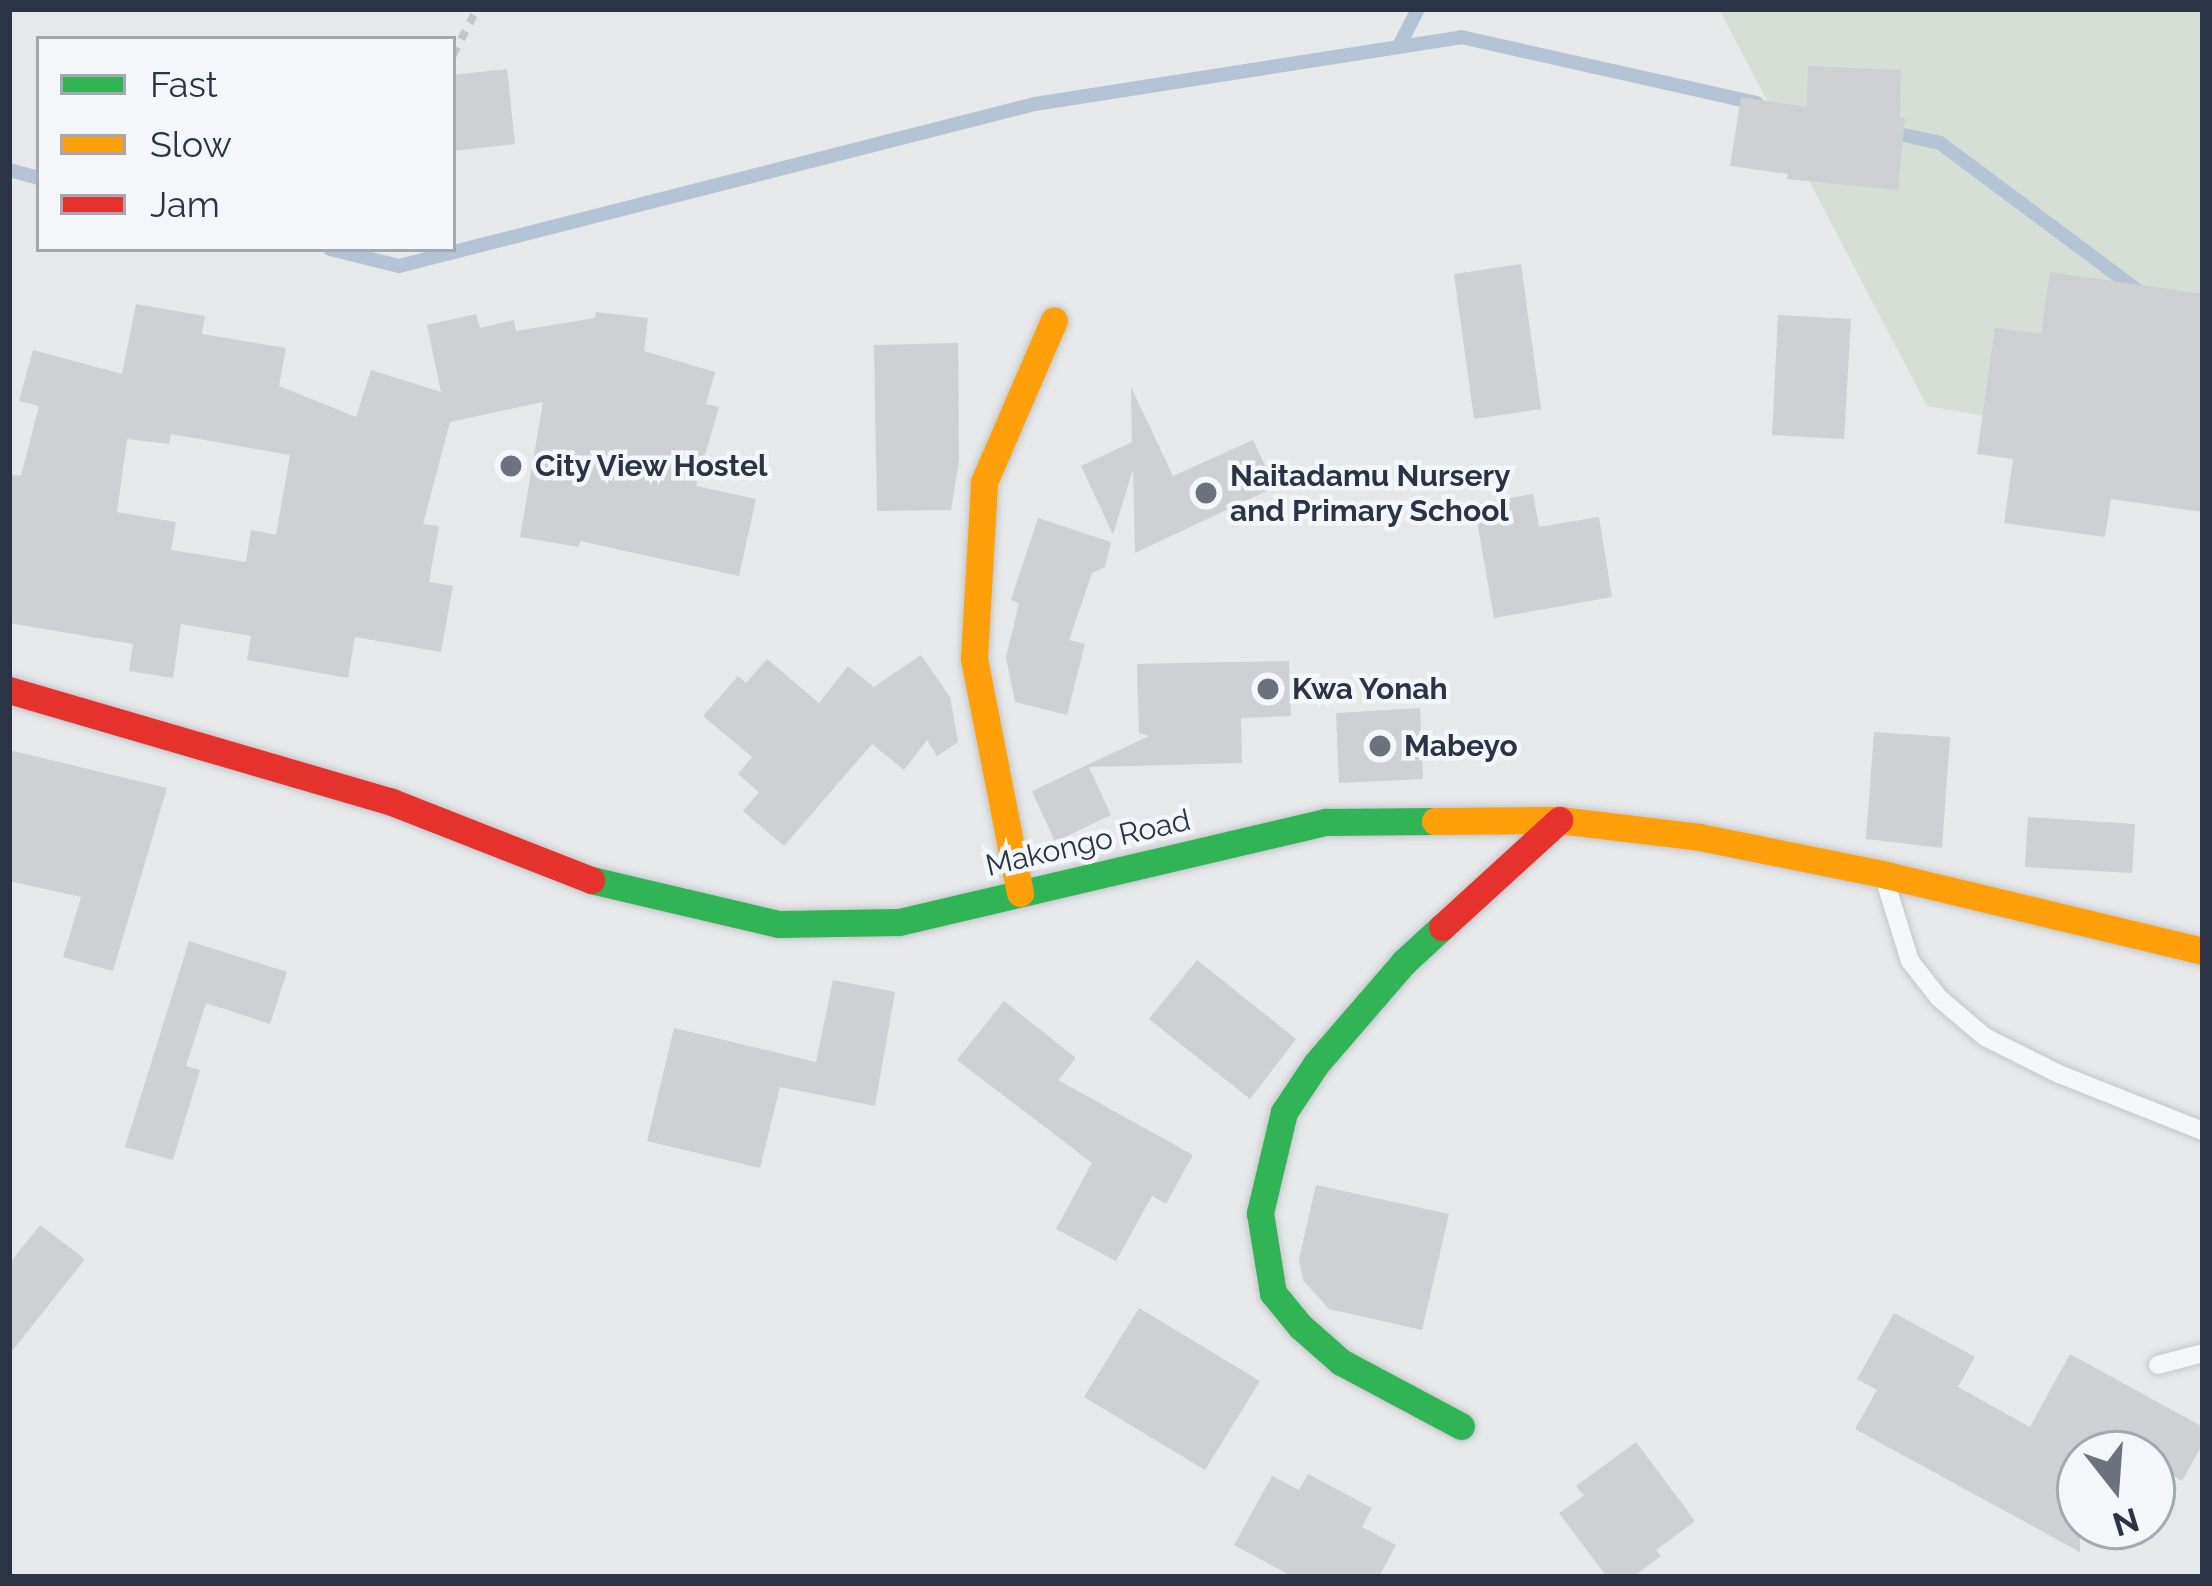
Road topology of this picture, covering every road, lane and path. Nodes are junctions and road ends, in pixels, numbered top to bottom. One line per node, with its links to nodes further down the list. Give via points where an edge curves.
1 (477, 9): 2 (path)
2 (456, 49)
3 (1054, 320): 7 (street, via 984,482 974,658)
4 (9, 690): 7 (street, Makongo Road, via 392,802 579,878 778,924 899,922)
5 (1559, 820): 6 (street, Makongo Road, via 1700,837); 7 (street, Makongo Road, via 1325,821); 12 (street, via 1404,962 1316,1064 1285,1112 1260,1213 1273,1293 1300,1326 1341,1362)
6 (1882, 874): 8 (street, Makongo Road); 9 (lane, via 1910,961 1985,1036)
7 (1020, 893)
8 (2203, 950)
9 (2203, 1131)
10 (2203, 1353): 11 (lane)
11 (2158, 1365)
12 (1461, 1426)

